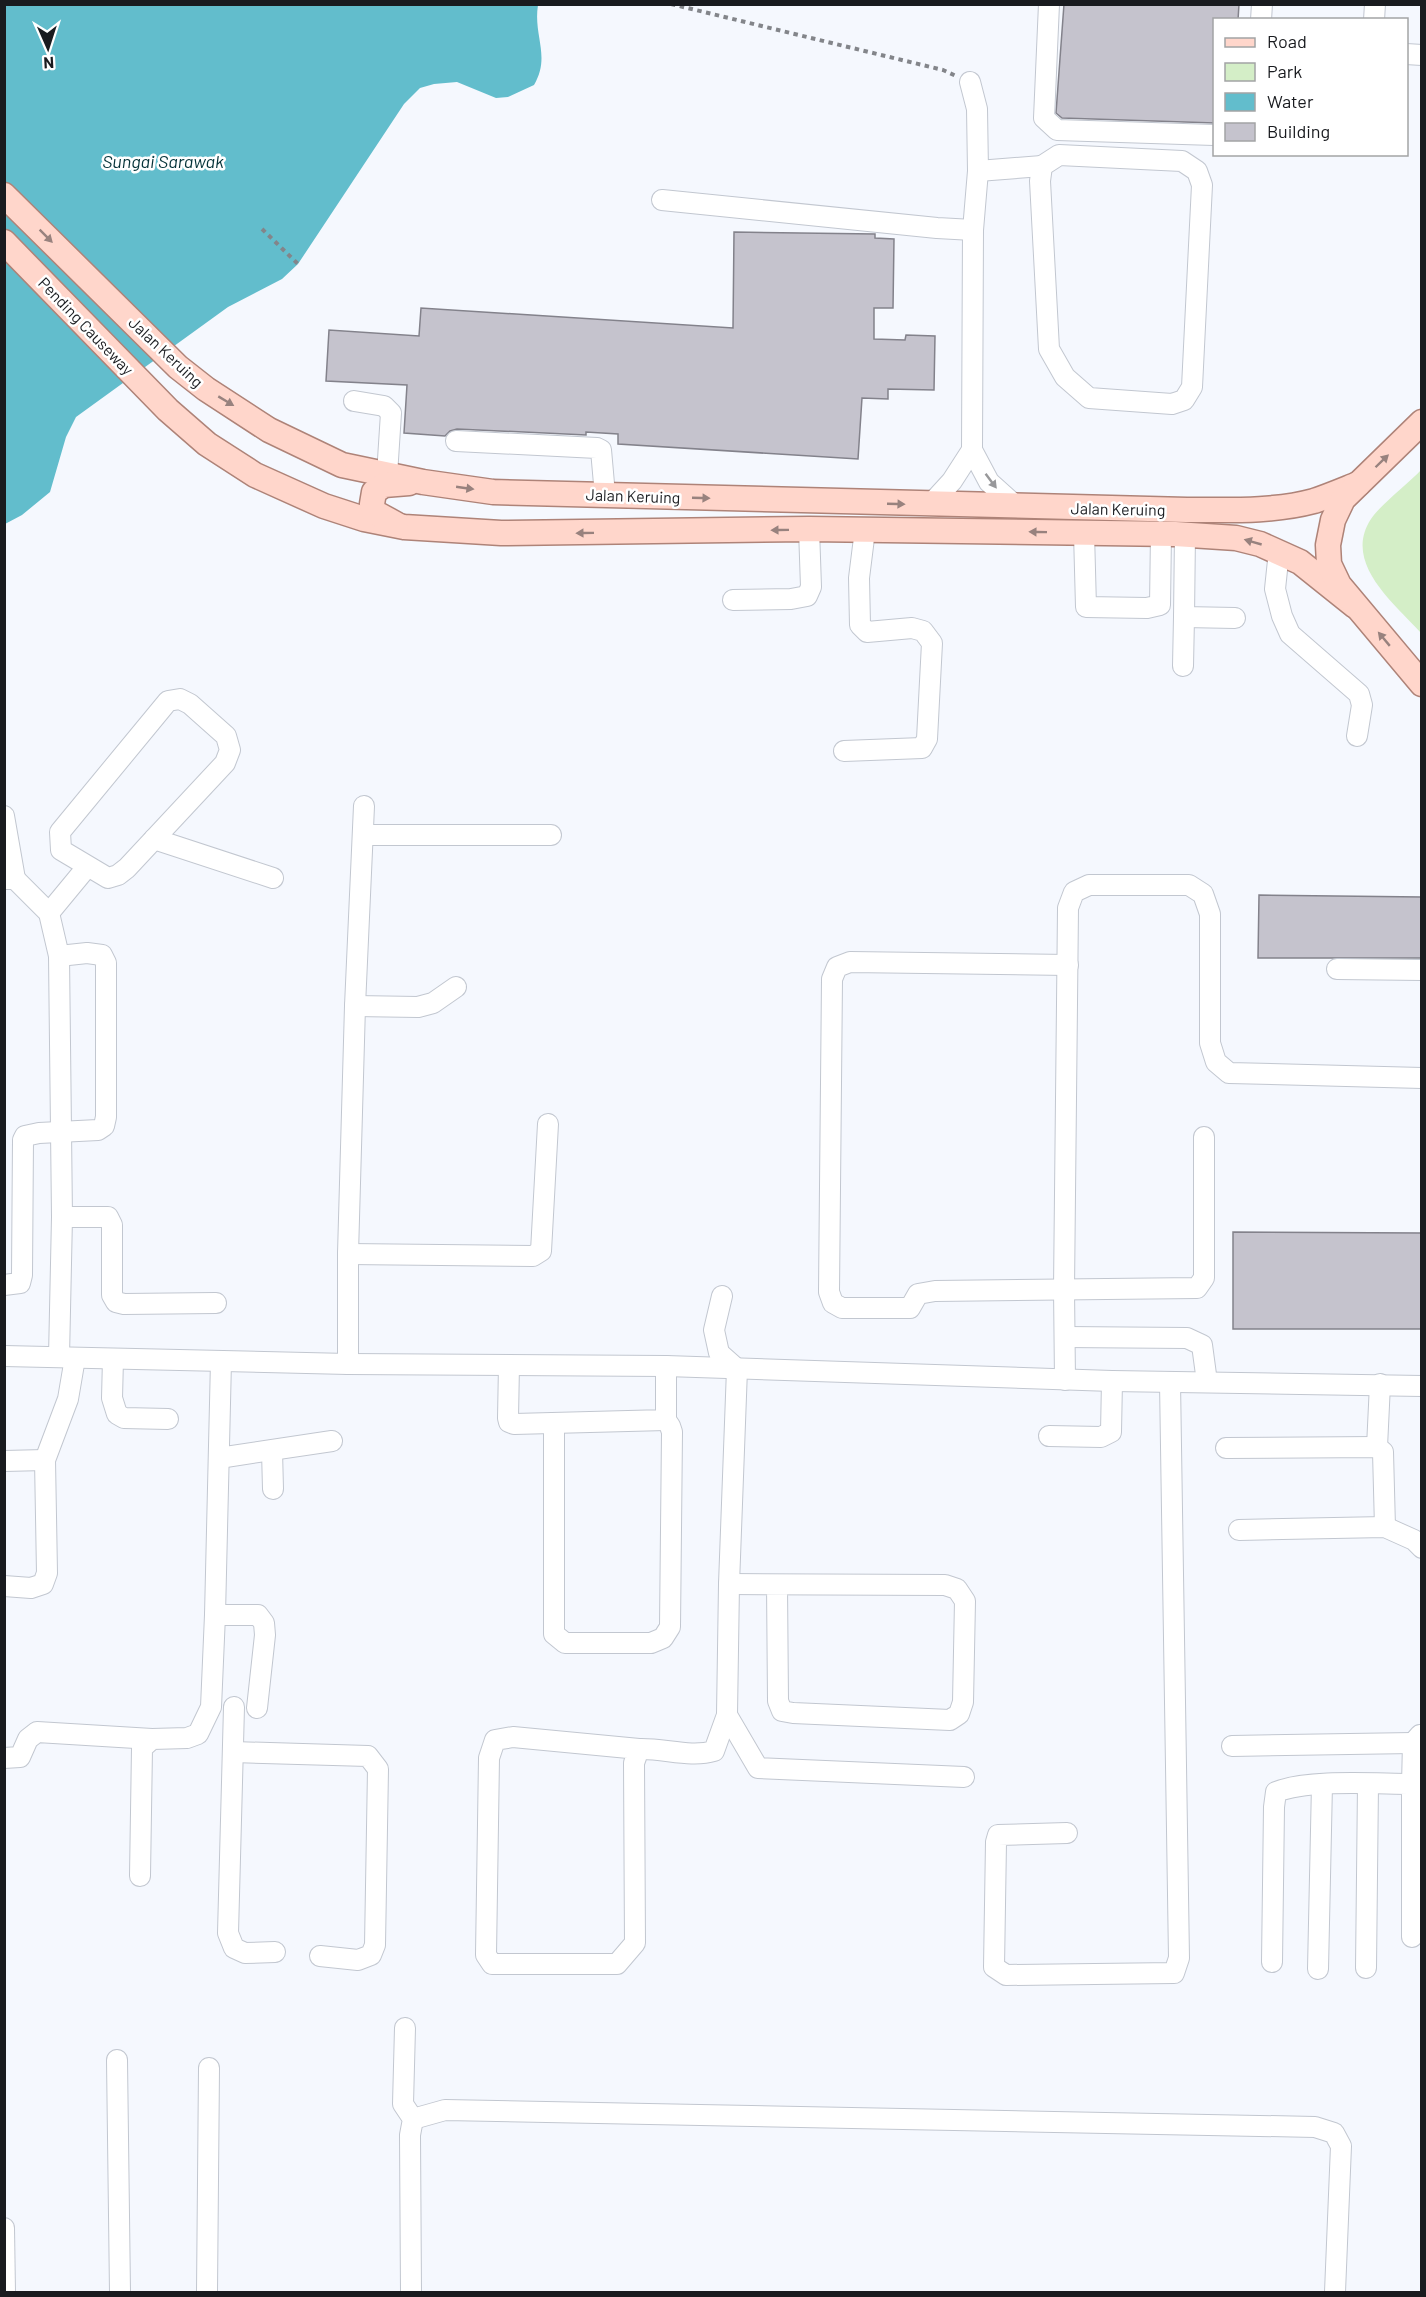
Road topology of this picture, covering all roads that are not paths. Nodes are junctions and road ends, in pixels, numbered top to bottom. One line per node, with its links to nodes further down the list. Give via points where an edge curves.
1 (1049, 4): 3 (street, via 1044,118 1057,130)
2 (970, 81): 5 (street, via 977,109)
3 (1213, 135)
4 (1042, 166): 4 (street, via 1049,349 1065,377 1089,398 1172,404 1184,400 1192,387 1202,185 1197,171 1182,161 1059,155); 5 (street)
5 (978, 171): 8 (street)
6 (4, 195): 15 (main road, Jalan Keruing, one-way to 15, via 178,367 206,389 268,430 342,465)
7 (662, 200): 8 (street)
8 (973, 230): 14 (street)
9 (4, 242): 11 (main road, Pending Causeway)
10 (354, 401): 15 (street, via 384,406 391,413)
11 (168, 410): 21 (main road, Jalan Keruing, via 207,444 255,475 324,506)
12 (1422, 422): 17 (main road, one-way to 12)
13 (456, 441): 18 (street, via 597,448 603,457)
14 (972, 450): 19 (street); 20 (street, one-way to 20, via 989,482)
15 (387, 475): 16 (main road, Jalan Keruing)
16 (423, 482): 18 (main road, Jalan Keruing, one-way to 18, via 493,492); 21 (main road, via 384,485 374,492 374,512)
17 (1358, 484): 20 (main road, Jalan Keruing, via 1313,501 1235,511); 28 (main road, via 1343,499 1328,545 1329,564)
18 (605, 495): 19 (main road, Jalan Keruing, one-way to 19)
19 (930, 505): 20 (main road, Jalan Keruing)
20 (1017, 507)
21 (404, 527): 22 (main road, Jalan Keruing, one-way to 21, via 554,534)
22 (809, 530): 23 (main road, Jalan Keruing); 27 (street, via 811,587 807,596)
23 (865, 530): 24 (main road, Jalan Keruing, one-way to 23); 34 (street, via 859,578 860,625 867,632 912,628 923,631 932,643 927,739 922,748)
24 (1084, 533): 25 (main road, Jalan Keruing); 25 (street, via 1086,606 1147,608 1160,605)
25 (1173, 534): 26 (main road, Jalan Keruing, one-way to 25, via 1236,538); 29 (street)
26 (1279, 551): 28 (main road, Jalan Keruing, via 1300,562); 33 (street, via 1275,589 1282,616 1290,634 1359,694 1362,705)
27 (733, 600)
28 (1355, 606): 32 (main road, one-way to 28)
29 (1184, 617): 30 (street); 31 (street)
30 (1235, 618)
31 (1183, 666)
32 (1422, 684)
33 (1357, 736)
34 (844, 751)
35 (364, 806): 37 (street)
36 (4, 816): 42 (street)
37 (363, 835): 38 (street); 49 (street)
38 (551, 835)
39 (154, 839): 40 (street, via 118,875 108,878); 40 (street, via 225,764 231,750 226,736 180,699 168,701 60,832 61,850); 41 (street)
40 (87, 867): 43 (street)
41 (273, 878)
42 (10, 879): 43 (street)
43 (49, 913): 44 (street)
44 (59, 956): 52 (street); 52 (street, via 94,952 102,955 106,963 104,1126 98,1130)
45 (1068, 965): 50 (street, via 1068,908 1074,892 1089,885 1189,885 1203,894 1210,914 1210,1043 1216,1062 1229,1073); 57 (street); 57 (street, via 850,962 837,968 832,979 829,1292 833,1303 842,1308 910,1308 918,1294 935,1291)
46 (1337, 969): 47 (street)
47 (1422, 970)
48 (456, 987): 49 (street, via 433,1003 418,1007)
49 (355, 1006): 55 (street)
50 (1422, 1078)
51 (549, 1124): 55 (street, via 541,1251 532,1256)
52 (60, 1131): 54 (street); 56 (street, via 32,1134 23,1140 22,1275 20,1283)
53 (1204, 1137): 57 (street, via 1201,1284 1197,1288)
54 (62, 1217): 59 (street, via 108,1217 112,1225 112,1295 116,1302); 62 (street)
55 (348, 1254): 65 (street)
56 (4, 1285)
57 (1064, 1289): 60 (street)
58 (722, 1296): 68 (street, via 714,1330 719,1353)
59 (216, 1303)
60 (1065, 1337): 69 (street); 72 (street, via 1187,1338 1202,1345)
61 (4, 1356): 62 (street)
62 (67, 1358): 63 (street); 84 (street, via 68,1399)
63 (113, 1359): 64 (street); 75 (street, via 112,1398 117,1414 124,1418)
64 (221, 1361): 65 (street); 83 (street)
65 (348, 1364): 66 (street)
66 (509, 1365): 67 (street); 77 (street, via 509,1422)
67 (666, 1366): 68 (street); 76 (street)
68 (737, 1369): 69 (street); 90 (street)
69 (1065, 1380): 70 (street)
70 (1112, 1381): 71 (street); 78 (street, via 1111,1432 1101,1437)
71 (1170, 1382): 72 (street); 107 (street, via 1179,1958 1174,1973 1006,1975 994,1967 998,1834)
72 (1207, 1382): 73 (street)
73 (1380, 1384): 74 (street); 80 (street)
74 (1422, 1386)
75 (168, 1419)
76 (666, 1420): 77 (street); 77 (street, via 672,1432 670,1627 663,1638 651,1643 565,1643 554,1634)
77 (554, 1423)
78 (1049, 1436)
79 (332, 1441): 82 (street)
80 (1377, 1447): 81 (street); 87 (street, via 1383,1452)
81 (1226, 1448)
82 (272, 1451): 83 (street); 86 (street)
83 (219, 1458): 93 (street)
84 (45, 1460): 85 (street); 92 (street, via 47,1573 43,1584 31,1588)
85 (4, 1461)
86 (273, 1489)
87 (1385, 1527): 88 (street); 89 (street, via 1414,1540)
88 (1239, 1530)
89 (1422, 1548)
90 (729, 1584): 91 (street); 96 (street)
91 (777, 1585): 91 (street, via 945,1585 957,1589 965,1601 963,1702 959,1714 950,1720 782,1711 778,1701)
92 (4, 1586)
93 (215, 1615): 94 (street); 95 (street, via 258,1616 264,1623 265,1708)
94 (211, 1707): 95 (street); 97 (street, via 198,1734)
95 (234, 1707): 101 (street)
96 (727, 1714): 100 (street, via 714,1751 702,1755); 103 (street, via 758,1768)
97 (152, 1739): 102 (street, via 38,1732 27,1739 20,1757); 108 (street, via 142,1748)
98 (1417, 1739): 99 (street); 106 (street)
99 (1232, 1746)
100 (639, 1749): 100 (street, via 513,1737 495,1740 489,1758 486,1955 492,1964 617,1964 635,1943 634,1763)
101 (232, 1752): 110 (street, via 228,1934 234,1948 245,1953); 111 (street, via 368,1756 378,1769 375,1945 371,1955 358,1960)
102 (4, 1758)
103 (964, 1777)
104 (1322, 1784): 105 (street); 112 (street, via 1276,1792); 114 (street)
105 (1368, 1784): 106 (street); 113 (street)
106 (1417, 1784): 109 (street)
107 (1067, 1833)
108 (140, 1876)
109 (1412, 1936)
110 (275, 1952)
111 (320, 1956)
112 (1272, 1962)
113 (1366, 1968)
114 (1318, 1969)
115 (405, 2028): 118 (street, via 403,2104)
116 (117, 2060): 121 (street)
117 (209, 2068): 122 (street)
118 (413, 2119): 123 (street); 124 (street, via 445,2110 1315,2127 1334,2133 1341,2146)
119 (4, 2228): 120 (street)
120 (5, 2292)
121 (120, 2292)
122 (207, 2292)
123 (411, 2292)
124 (1335, 2292)

